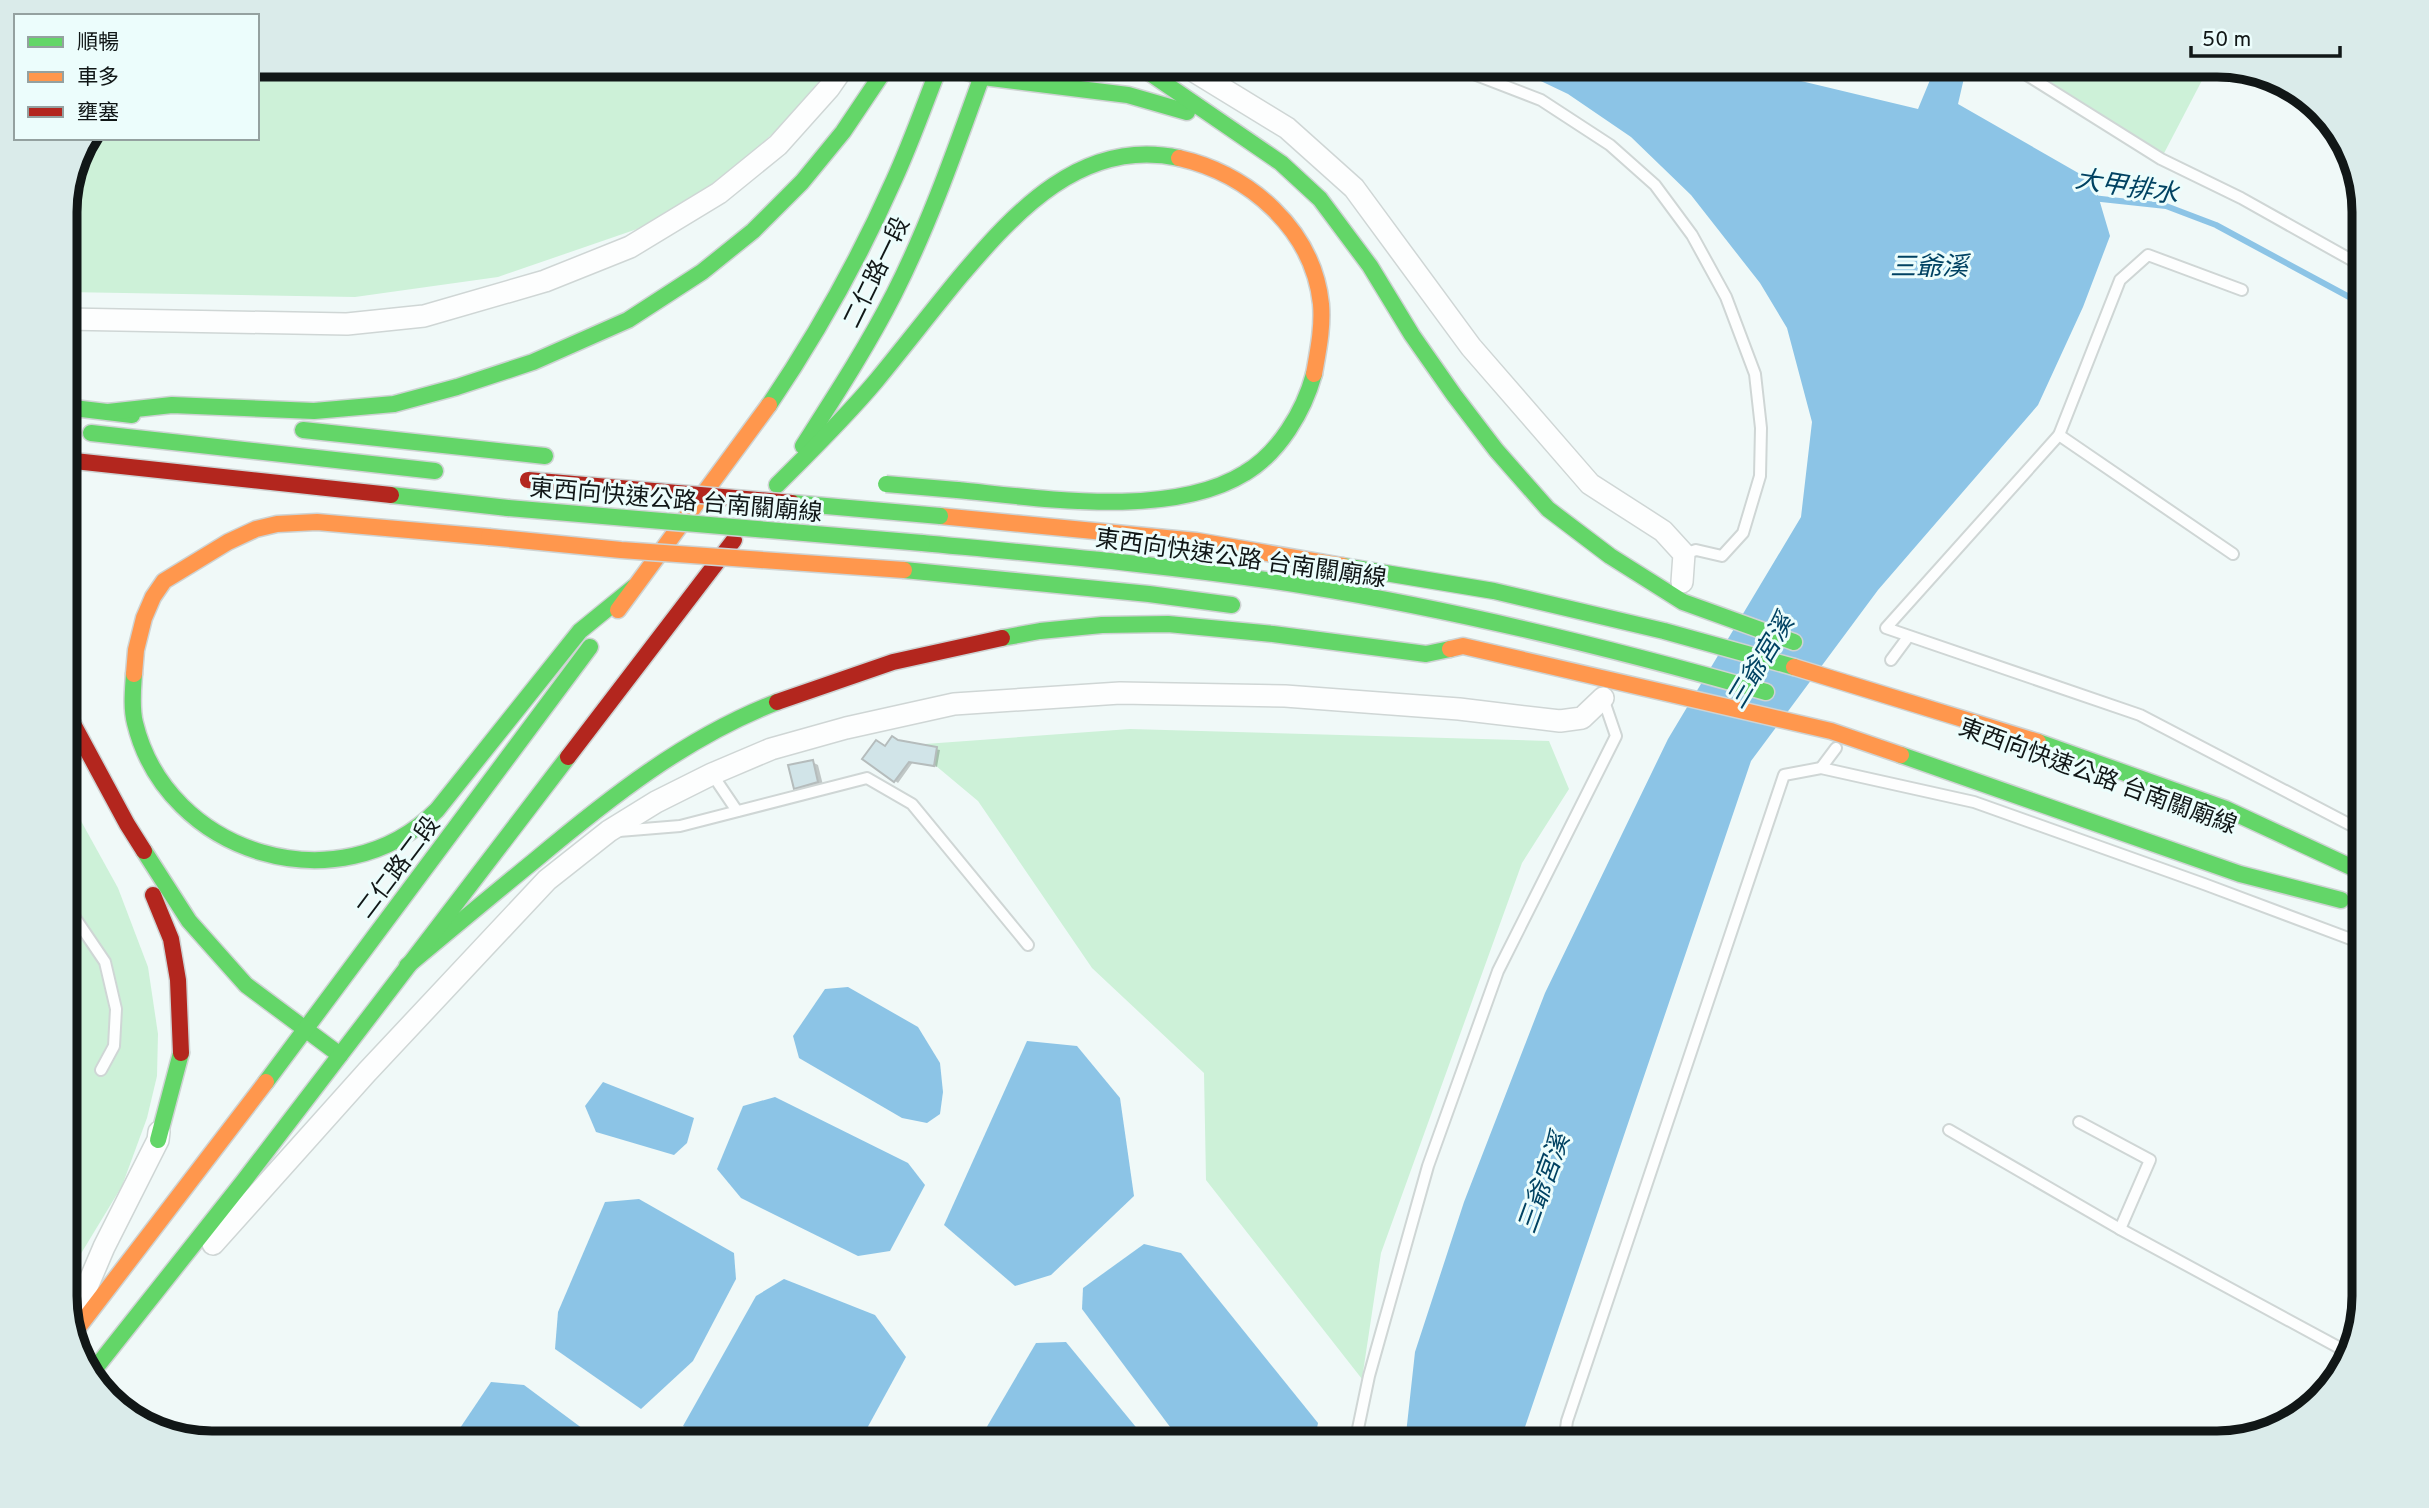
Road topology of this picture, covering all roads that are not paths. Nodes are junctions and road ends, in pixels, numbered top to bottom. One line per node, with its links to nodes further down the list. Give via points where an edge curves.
1 (837, 77): 13 (street, via 778,145 719,194 630,247 545,281 424,316 347,324)
2 (880, 77): 15 (main road, via 835,142 753,231 702,272 628,320 533,362 394,404 314,411 172,405)
3 (937, 77): 17 (main road, 二仁路一段, via 855,263 805,352)
4 (983, 77): 28 (main road, 二仁路一段, via 937,199 894,294 847,377)
5 (1021, 77): 10 (main road, via 1129,95)
6 (1155, 77): 10 (main road)
7 (1204, 77): 30 (street, via 1287,128 1354,188 1471,347 1590,484 1663,531)
8 (1482, 77): 30 (lane, via 1541,100 1610,145 1662,195 1692,235 1726,296 1755,374 1760,476 1743,533 1722,556 1696,551)
9 (2030, 77): 11 (lane, via 2161,159)
10 (1231, 129): 33 (main road, via 1281,163 1320,199 1454,395 1548,509 1610,556)
11 (2352, 260)
12 (2242, 290): 20 (lane, via 2148,255 2120,280)
13 (77, 318)
14 (77, 408): 15 (main road)
15 (108, 412): 16 (main road)
16 (174, 421)
17 (755, 425): 32 (main road, 二仁路二段)
18 (293, 429): 21 (main road)
19 (78, 432): 24 (main road)
20 (2059, 435): 31 (lane); 36 (lane, via 1886,628)
21 (552, 456)
22 (77, 461): 41 (main road, 東西向快速公路 台南關廟線, bridge, via 508,508 1166,567 1357,595 1480,619 1647,658)
23 (696, 469): 25 (main road)
24 (445, 472)
25 (737, 472)
26 (806, 478): 28 (main road)
27 (521, 479): 49 (main road, 東西向快速公路 台南關廟線, bridge, via 1197,541 1494,591 1664,631 1860,686 2017,735)
28 (771, 480): 29 (main road, bridge, via 861,399 1012,216 1080,170 1118,156 1154,154 1192,160 1254,189 1282,214 1303,245 1317,282 1323,320 1320,357 1290,428 1265,457 1239,477 1201,491 1147,501 1083,501); 59 (main road)
29 (875, 484)
30 (1684, 554): 33 (street)
31 (2233, 554)
32 (634, 587): 34 (main road, bridge, via 580,631 437,810 413,832 354,857 319,862 282,859 216,835 189,816 163,787 135,723 136,647 146,612 164,580 239,535 276,524 332,524 904,570); 60 (main road, 二仁路二段)
33 (1682, 592): 38 (main road, via 1751,628)
34 (1252, 608)
35 (1422, 637): 37 (main road)
36 (1908, 637): 40 (lane); 52 (lane, via 2140,715)
37 (1463, 646): 54 (main road, 東西向快速公路 台南關廟線, via 1831,731 2240,874 2347,903); 59 (main road, via 1426,654 1168,624 1102,625 1040,631 893,662 753,711 698,740 608,798)
38 (1811, 647)
39 (1872, 667): 40 (main road)
40 (1894, 668)
41 (1777, 696)
42 (1603, 698): 48 (street, via 1582,718 1560,721 1285,696 1120,693 954,704 771,749); 72 (lane, via 1616,736 1499,971 1428,1166)
43 (77, 731): 51 (main road)
44 (2102, 747): 49 (main road)
45 (1836, 748): 47 (lane)
46 (77, 766): 65 (street, via 131,859 157,928 167,1008 167,1074)
47 (1821, 768): 57 (lane, via 1974,802); 73 (lane, via 1784,775)
48 (712, 774): 50 (lane); 53 (street)
49 (2226, 809): 55 (main road, 東西向快速公路 台南關廟線)
50 (737, 811): 53 (lane, via 680,826); 58 (lane, via 866,778 912,804)
51 (127, 824): 60 (main road, via 188,921 214,951 246,985); 65 (main road, via 172,939 178,980 182,1049)
52 (2352, 826)
53 (609, 831): 71 (street, via 547,880 367,1072)
54 (2258, 861)
55 (2352, 867)
56 (77, 921): 62 (lane, via 105,962 116,1009 114,1046)
57 (2352, 940)
58 (1028, 945)
59 (407, 966): 61 (main road)
60 (306, 1029): 61 (main road); 68 (main road, 二仁路二段)
61 (340, 1055): 70 (main road)
62 (102, 1070)
63 (2079, 1122): 66 (lane, via 2150,1160)
64 (1949, 1130): 66 (lane)
65 (158, 1140): 67 (street)
66 (2120, 1229): 69 (lane)
67 (78, 1309)
68 (81, 1325)
69 (2341, 1349)
70 (97, 1366)
71 (104, 1376)
72 (1357, 1431)
73 (1566, 1431)

